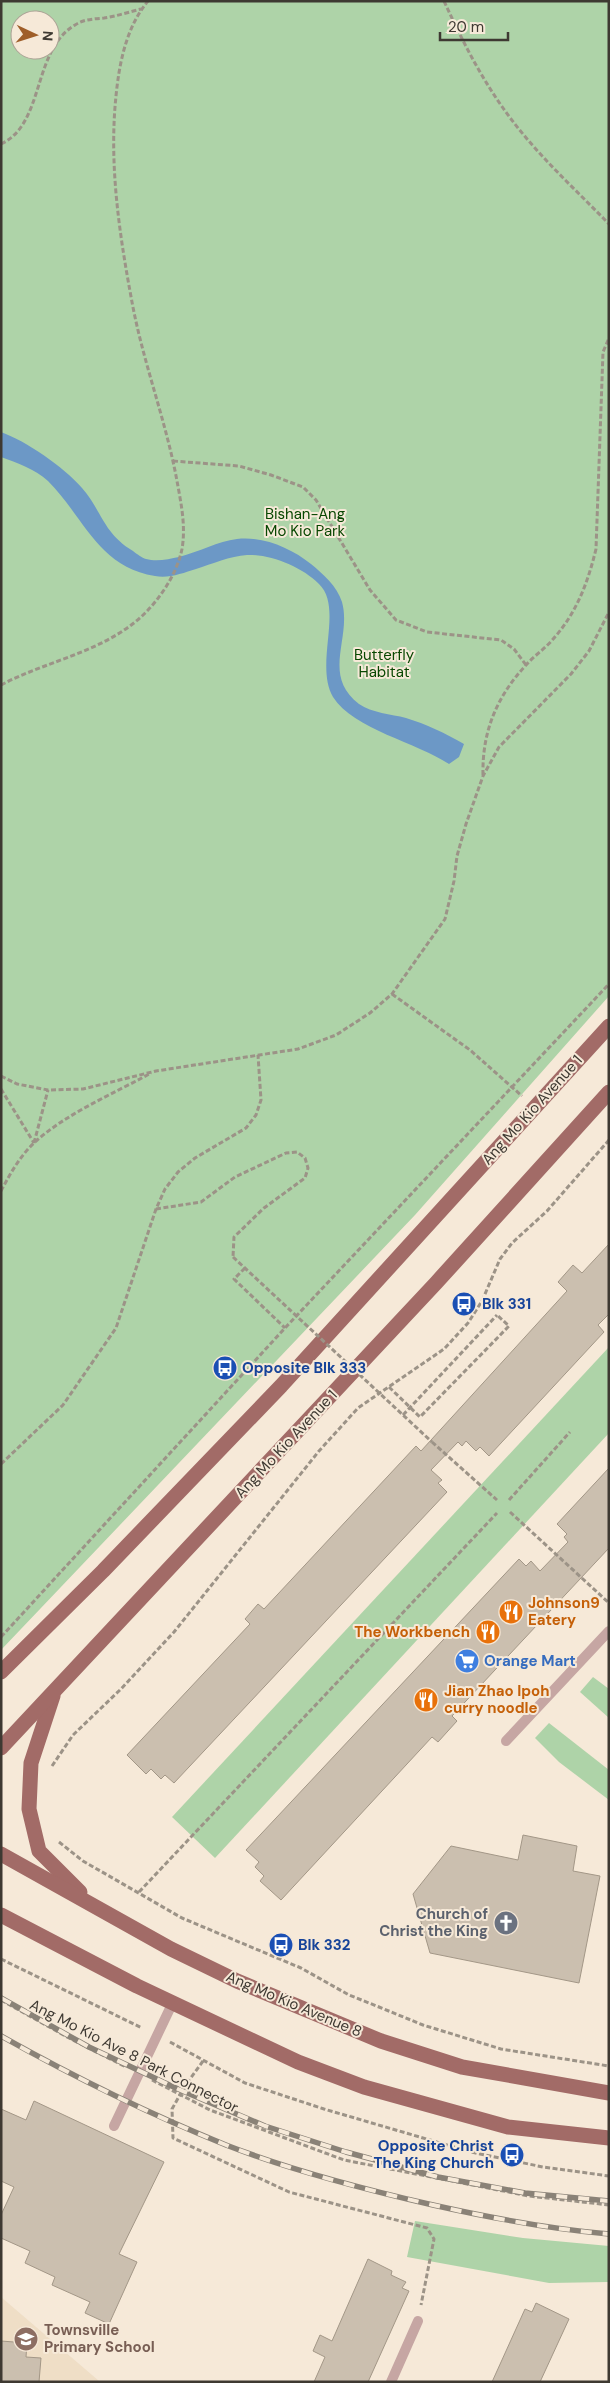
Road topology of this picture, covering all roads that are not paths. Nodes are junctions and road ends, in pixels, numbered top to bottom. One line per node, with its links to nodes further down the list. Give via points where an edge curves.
1 (609, 1026): 4 (main road, Ang Mo Kio Avenue 1, via 281,1386)
2 (609, 1092): 5 (main road, Ang Mo Kio Avenue 1, via 454,1264)
3 (609, 1631): 6 (lane)
4 (1, 1672)
5 (54, 1692): 7 (main road, Ang Mo Kio Avenue 1); 9 (main road, via 31,1763 29,1808 40,1851)
6 (506, 1741)
7 (1, 1748)
8 (1, 1854): 9 (main road, Ang Mo Kio Avenue 8)
9 (93, 1905): 12 (main road, Ang Mo Kio Avenue 8, via 171,1949 237,1981 406,2050 462,2067)
10 (1, 1915): 11 (main road)
11 (173, 2002): 13 (lane); 14 (main road, via 298,2062 364,2088 508,2127)
12 (609, 2093)
13 (114, 2126)
14 (609, 2138)
15 (418, 2321): 16 (lane)
16 (391, 2382)

